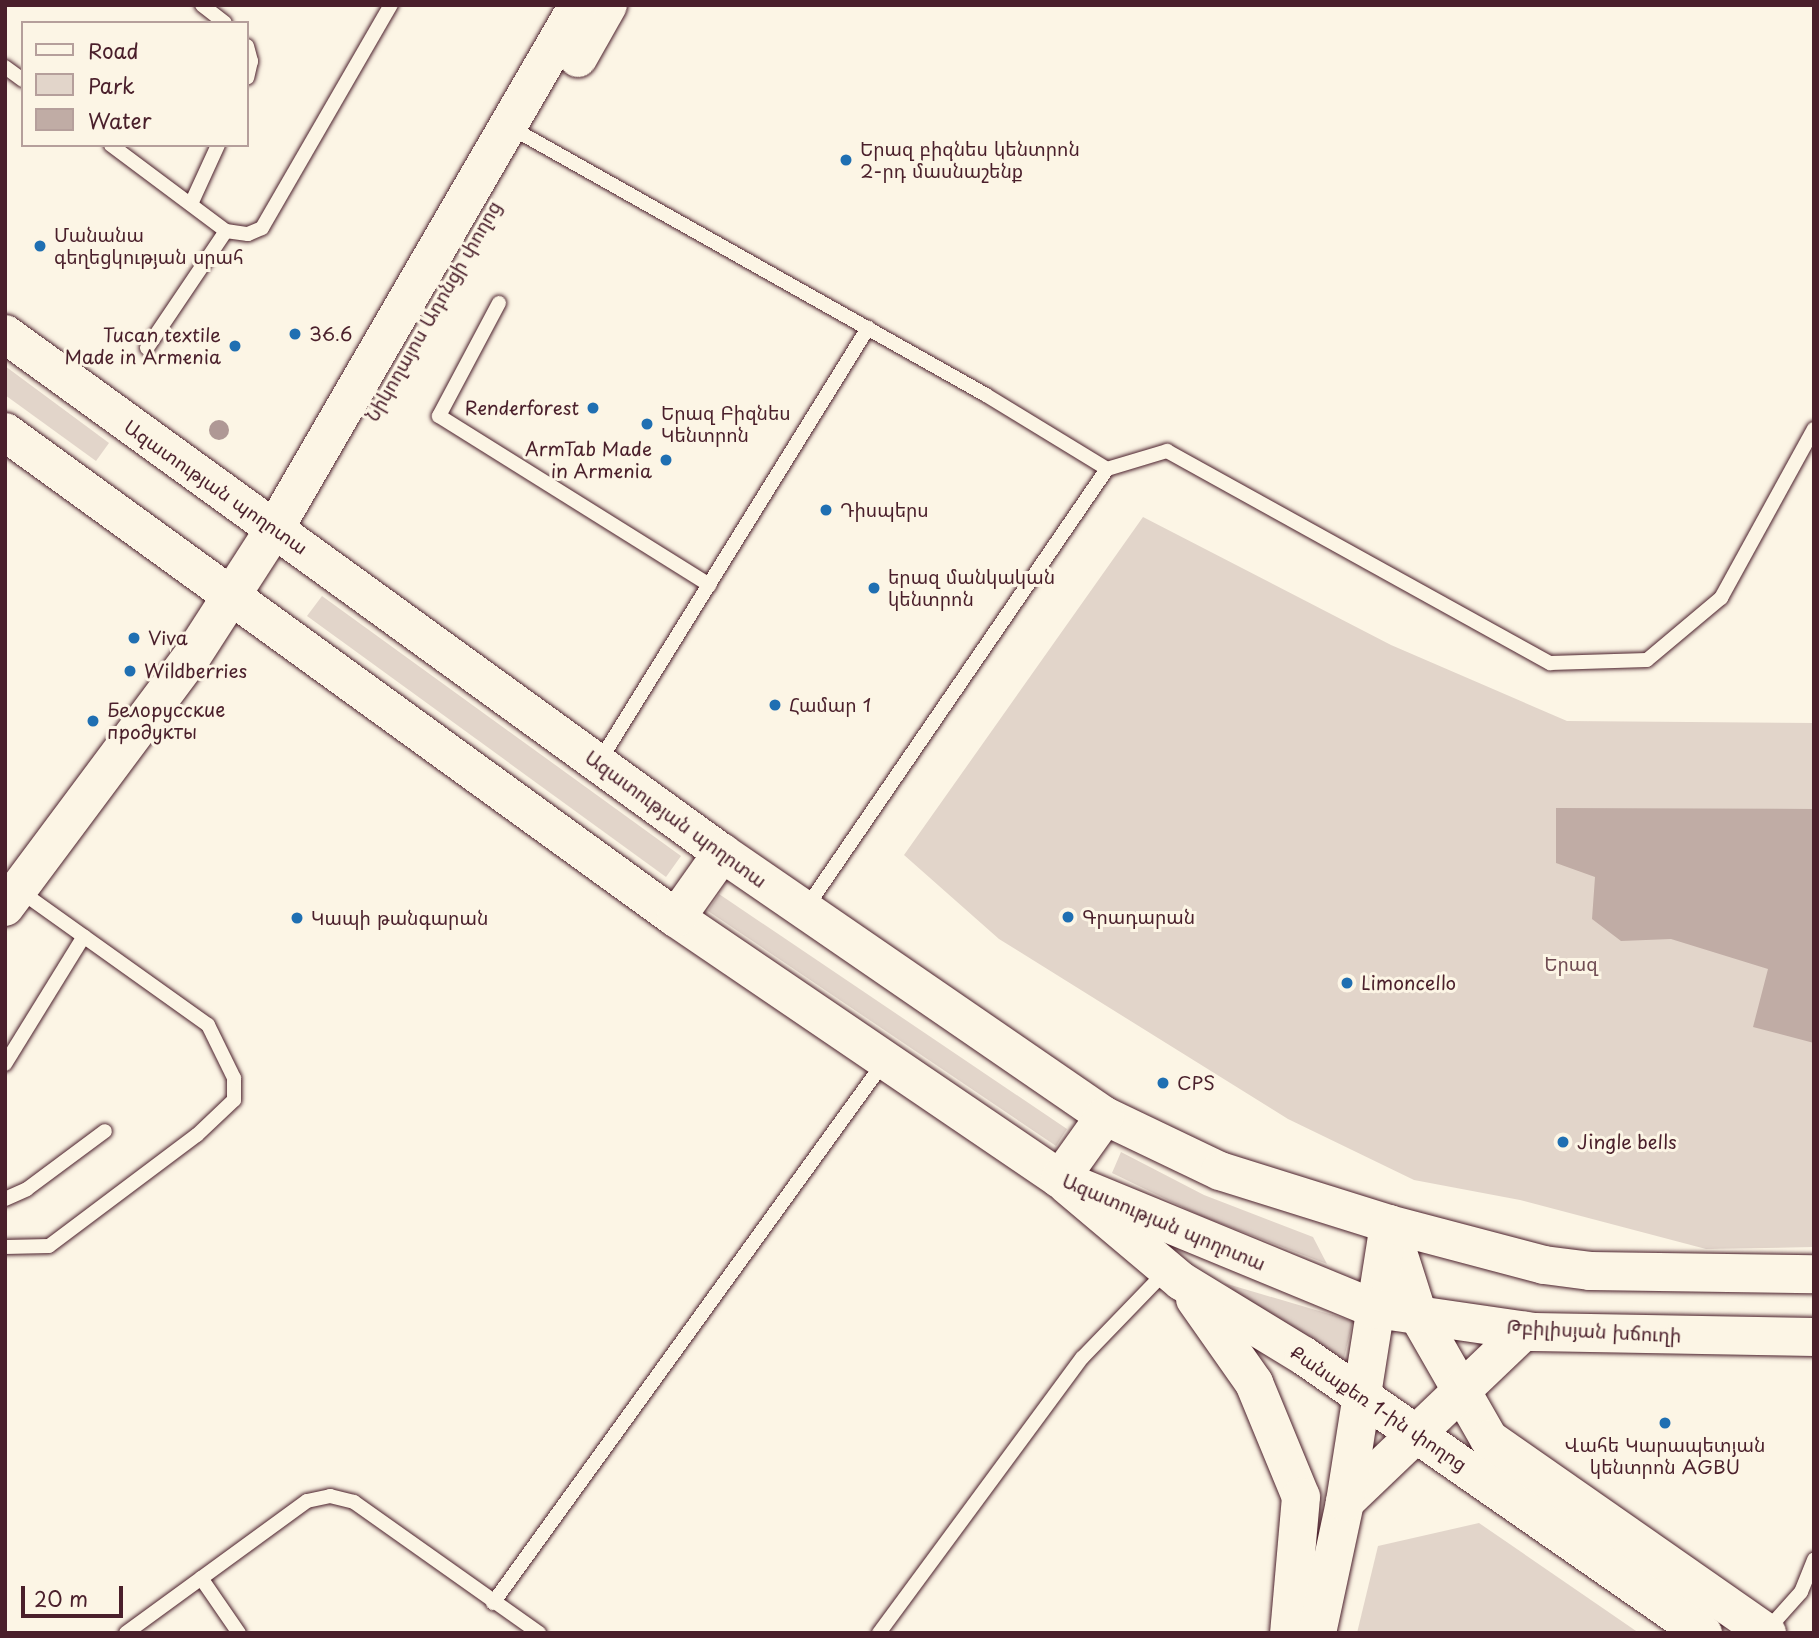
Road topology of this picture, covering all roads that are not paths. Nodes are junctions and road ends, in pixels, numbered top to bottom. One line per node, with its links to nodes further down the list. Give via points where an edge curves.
1 (202, 5): 5 (lane)
2 (391, 5): 14 (lane, via 262,228 248,234)
3 (578, 5): 10 (main road, Նիկողայոս Ադոնցի փողոց)
4 (608, 5): 10 (main road, Նիկողայոս Ադոնցի փողոց)
5 (222, 21)
6 (248, 50): 8 (lane)
7 (5, 67): 9 (lane)
8 (248, 74)
9 (21, 79)
10 (521, 133): 16 (lane); 22 (main road, Նիկողայոս Ադոնցի փողոց, via 337,477)
11 (114, 147): 13 (lane)
12 (217, 147): 13 (lane)
13 (191, 204): 14 (lane)
14 (226, 231): 18 (lane)
15 (499, 303): 23 (lane, via 439,416)
16 (868, 328): 21 (lane); 23 (lane)
17 (5, 334): 22 (main road, Ազատության պողոտա)
18 (146, 348)
19 (1814, 429): 21 (lane, via 1721,598 1647,660 1550,663 1167,451)
20 (5, 432): 24 (main road, Ազատության պողոտա)
21 (1107, 469): 28 (lane)
22 (285, 534): 24 (main road, Նիկողայոս Ադոնցի փողոց); 25 (main road, Ազատության պողոտա)
23 (709, 585): 25 (lane)
24 (237, 602): 27 (main road, Նիկողայոս Ադոնցի փողոց); 29 (main road, Ազատության պողոտա)
25 (598, 764): 26 (main road, Ազատության պողոտա)
26 (722, 853): 28 (main road, Ազատության պողոտա); 29 (main road)
27 (12, 898): 30 (lane)
28 (804, 910): 33 (main road, Ազատության պողոտա)
29 (676, 918): 31 (main road, Ազատության պողոտա)
30 (84, 936): 32 (lane); 38 (lane, via 208,1025 234,1078 234,1100 197,1135 49,1246)
31 (884, 1062): 35 (main road, Ազատության պողոտա); 53 (lane)
32 (5, 1064)
33 (1105, 1116): 35 (main road); 37 (main road, Ազատության պողոտա, via 1220,1171)
34 (105, 1131): 36 (lane, via 27,1189)
35 (1060, 1179): 39 (main road, Քանաքեռ 1-ին փողոց); 41 (main road, Ազատության պողոտա)
36 (5, 1199)
37 (1389, 1224): 40 (main road, via 1544,1265 1590,1271); 41 (main road); 42 (main road, Քանաքեռ 1-ին փողոց)
38 (5, 1247)
39 (1174, 1275): 46 (main road, Քանաքեռ 1-ին փողոց); 58 (lane, via 1082,1358); 59 (main road, via 1254,1383 1301,1497)
40 (1814, 1275)
41 (1376, 1309): 42 (main road, Թբիլիսյան խճուղի); 46 (main road)
42 (1418, 1315): 43 (main road, Թբիլիսյան խճուղի); 45 (main road, Քանաքեռ 1-ին փողոց)
43 (1524, 1331): 44 (main road, Թբիլիսյան խճուղի); 45 (main road); 48 (main road, Քանաքեռ 1-ին փողոց, via 1495,1375)
44 (1814, 1337)
45 (1460, 1392): 47 (main road); 48 (main road, Քանաքեռ 1-ին փողոց)
46 (1361, 1396): 47 (main road, Քանաքեռ 1-ին փողոց); 50 (main road)
47 (1416, 1434): 49 (main road, Քանաքեռ 1-ին փողոց); 50 (main road)
48 (1489, 1439): 54 (main road, Քանաքեռ 1-ին փողոց)
49 (1461, 1464): 50 (main road, via 1417,1464); 61 (main road, Քանաքեռ 1-ին փողոց)
50 (1355, 1493): 60 (main road)
51 (1814, 1560): 54 (lane, via 1801,1592)
52 (201, 1578): 53 (lane, via 307,1501 330,1496 354,1502); 55 (lane); 56 (lane)
53 (493, 1602): 57 (lane)
54 (1767, 1632)
55 (126, 1633)
56 (239, 1633)
57 (539, 1633)
58 (879, 1633)
59 (1289, 1633)
60 (1317, 1633)
61 (1703, 1633)

